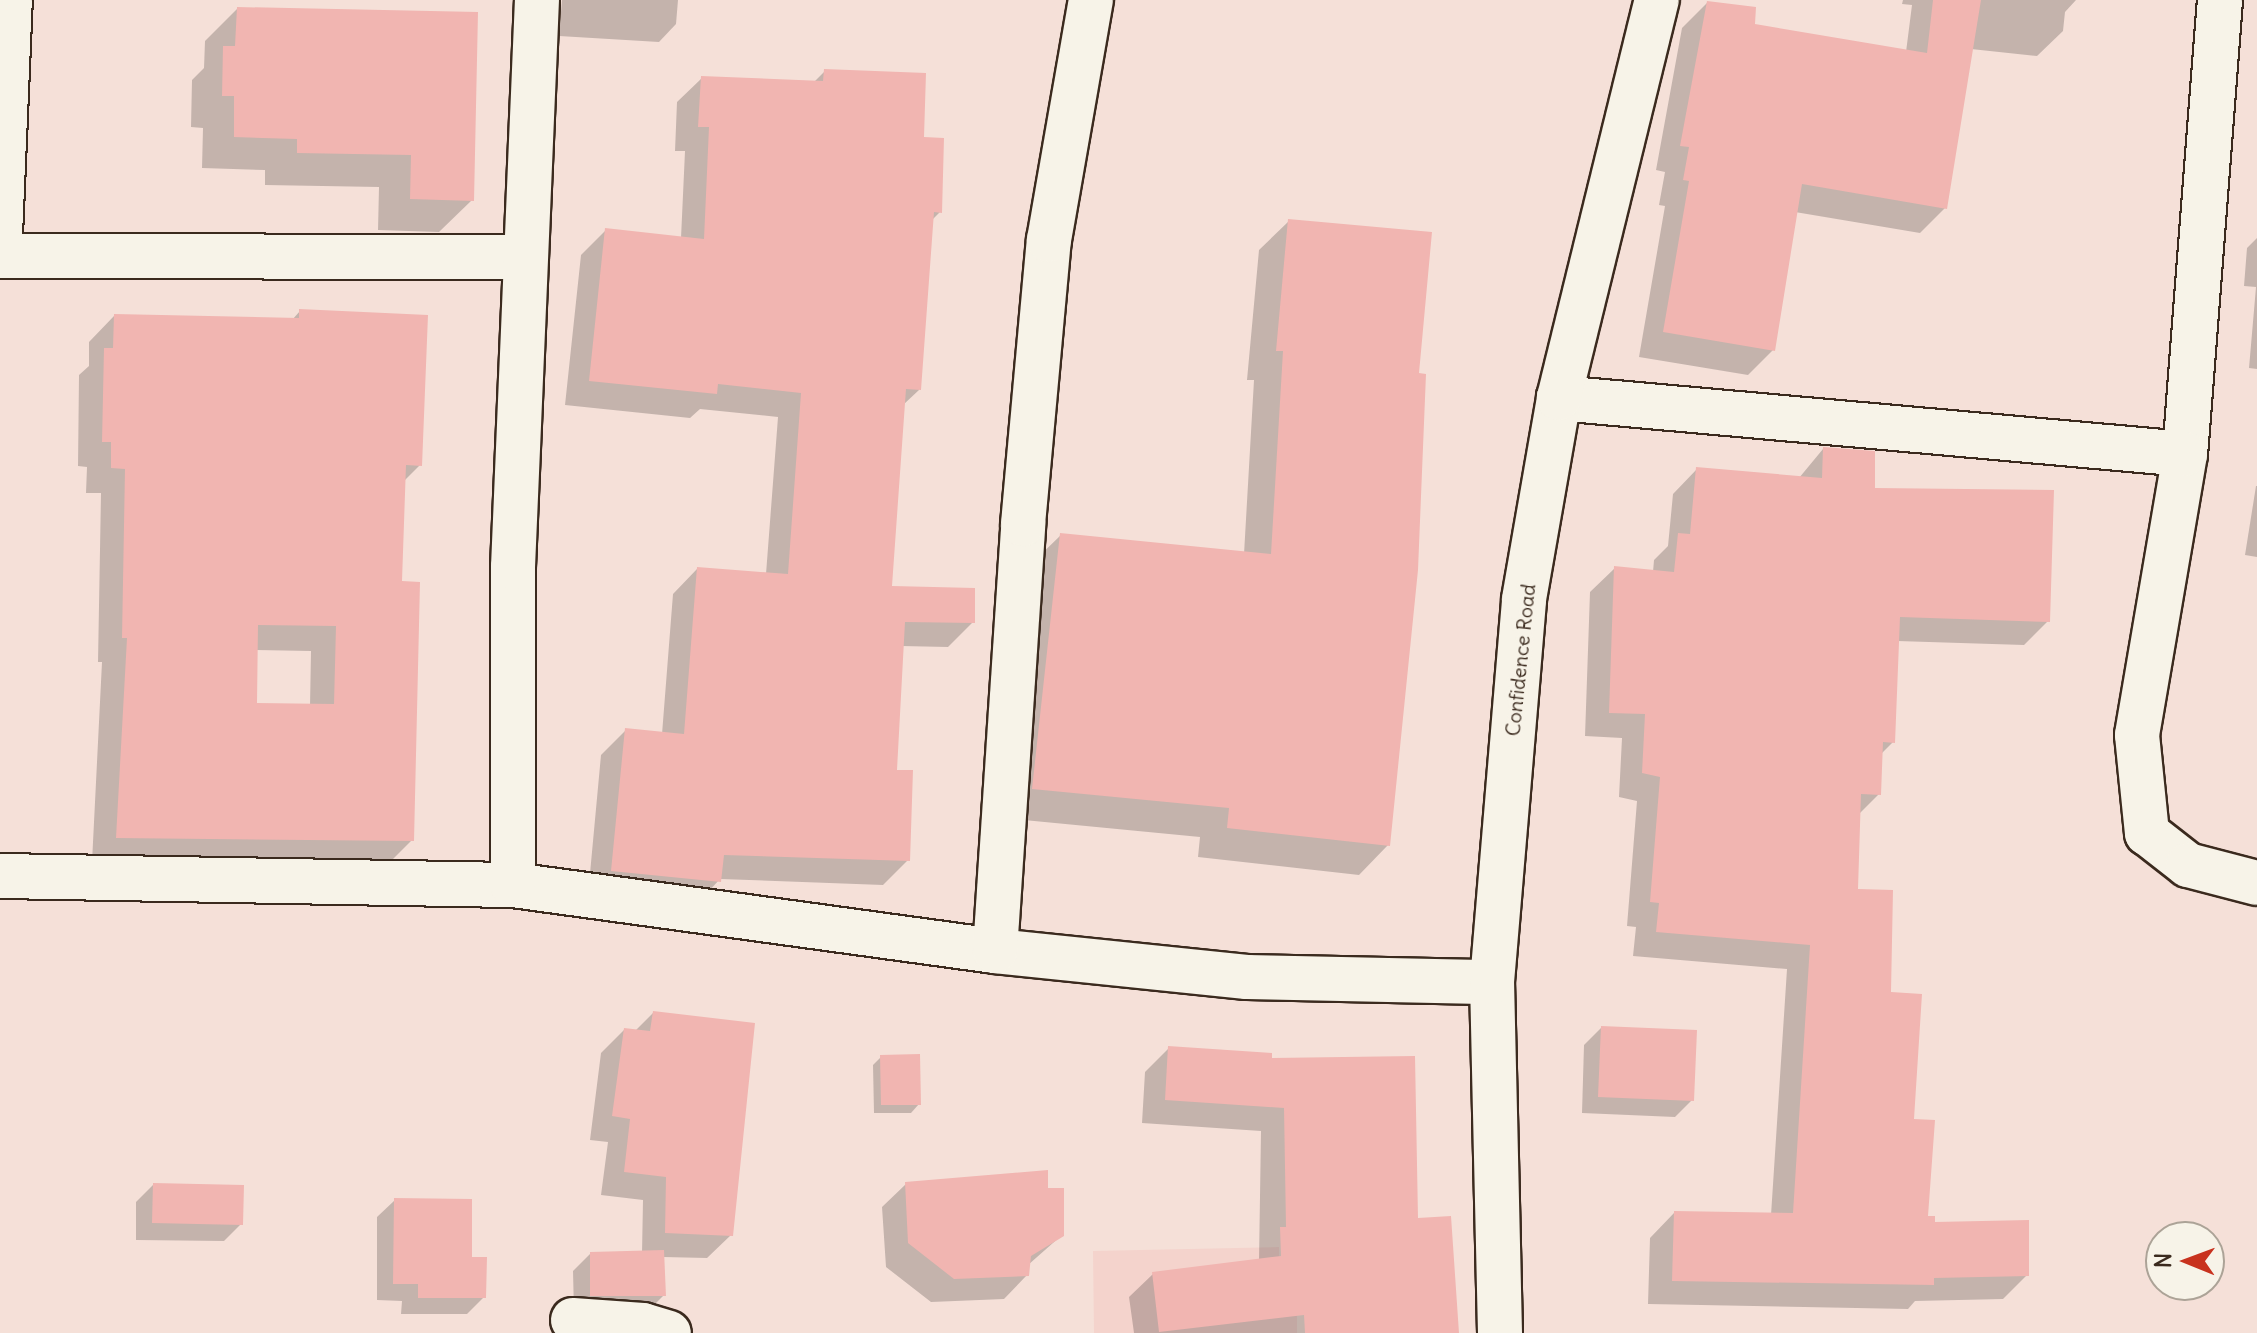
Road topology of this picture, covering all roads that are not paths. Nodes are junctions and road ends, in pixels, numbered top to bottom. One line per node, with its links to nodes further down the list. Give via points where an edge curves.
1 (10, 0): 6 (street)
2 (537, 0): 8 (street)
3 (1091, 0): 14 (street, via 1049,240 1023,524)
4 (1657, 0): 9 (street, Confidence Road)
5 (2220, 0): 10 (street)
6 (0, 235)
7 (0, 256): 8 (street)
8 (523, 257): 13 (street, via 513,567)
9 (1559, 398): 10 (street); 15 (street, Confidence Road, via 1524,599)
10 (2185, 454): 12 (street, via 2137,735 2147,833 2188,865)
11 (0, 876): 13 (street)
12 (2257, 883)
13 (513, 885): 14 (street)
14 (995, 951): 15 (street, via 1247,977)
15 (1492, 982): 18 (street, Confidence Road)
16 (573, 1320): 17 (street)
17 (669, 1333)
18 (1500, 1333)

